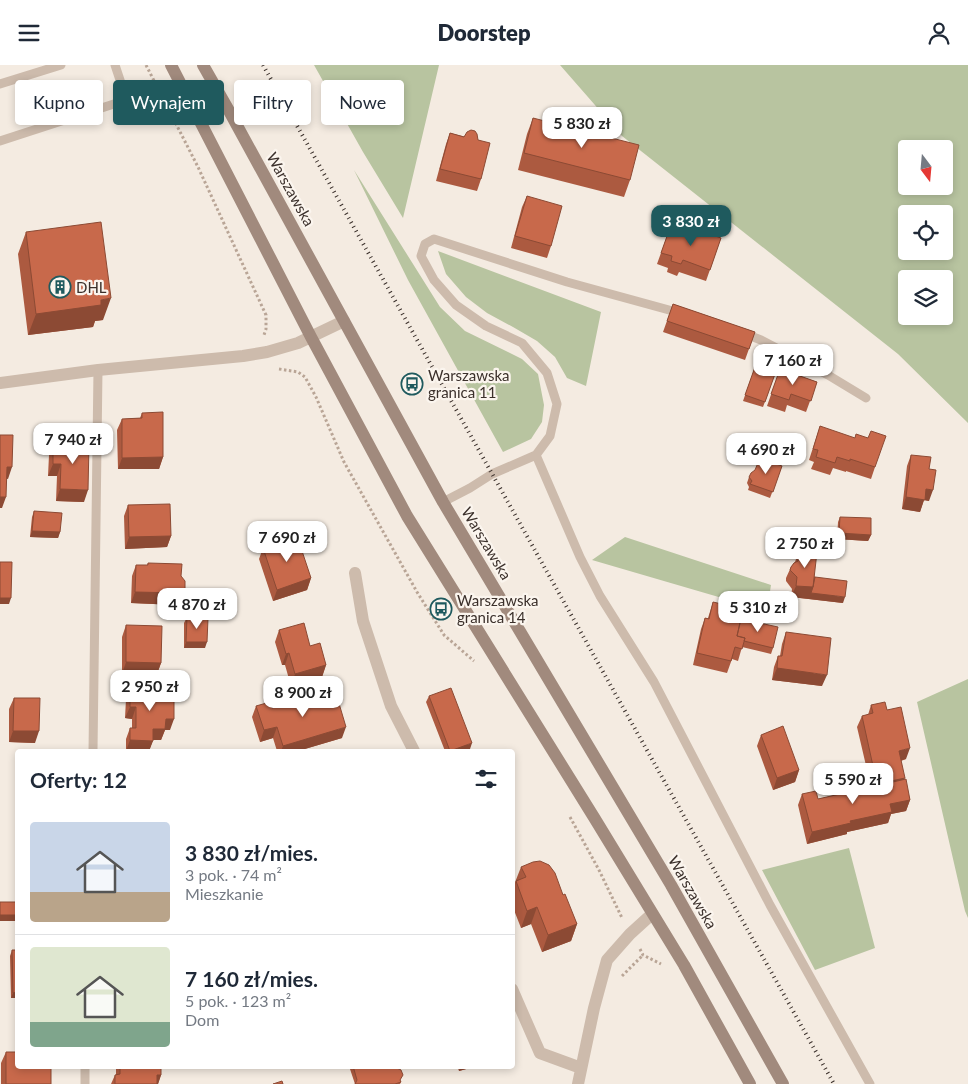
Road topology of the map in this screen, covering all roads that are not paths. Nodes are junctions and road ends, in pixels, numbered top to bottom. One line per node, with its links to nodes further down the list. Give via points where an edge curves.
1 (61, 65): 5 (lane)
2 (115, 65): 6 (lane, via 124,92 120,102)
3 (171, 65): 10 (main road)
4 (203, 65): 8 (main road, Warszawska)
5 (0, 84)
6 (0, 141)
7 (685, 315): 14 (lane, via 567,282 434,239 426,244 421,256 434,280 456,305 486,326 522,343 547,373 557,404 550,435)
8 (344, 321): 10 (street); 15 (main road, Warszawska)
9 (736, 331): 13 (lane, via 761,340)
10 (311, 337): 11 (street, via 267,352 243,356); 19 (main road, via 407,516)
11 (98, 370): 12 (street); 17 (lane)
12 (0, 383)
13 (866, 398)
14 (536, 455): 15 (lane, via 492,474); 27 (lane, via 600,596 654,683 770,905)
15 (443, 502): 26 (main road, Warszawska, via 672,885)
16 (355, 573): 18 (street, via 363,621 391,707)
17 (93, 749)
18 (413, 749)
19 (652, 914): 21 (street, via 607,960); 25 (main road)
20 (515, 996): 21 (street, via 540,1053)
21 (581, 1068): 24 (street)
22 (85, 1069): 23 (lane)
23 (85, 1084)
24 (578, 1084)
25 (750, 1084)
26 (783, 1084)
27 (870, 1084)

